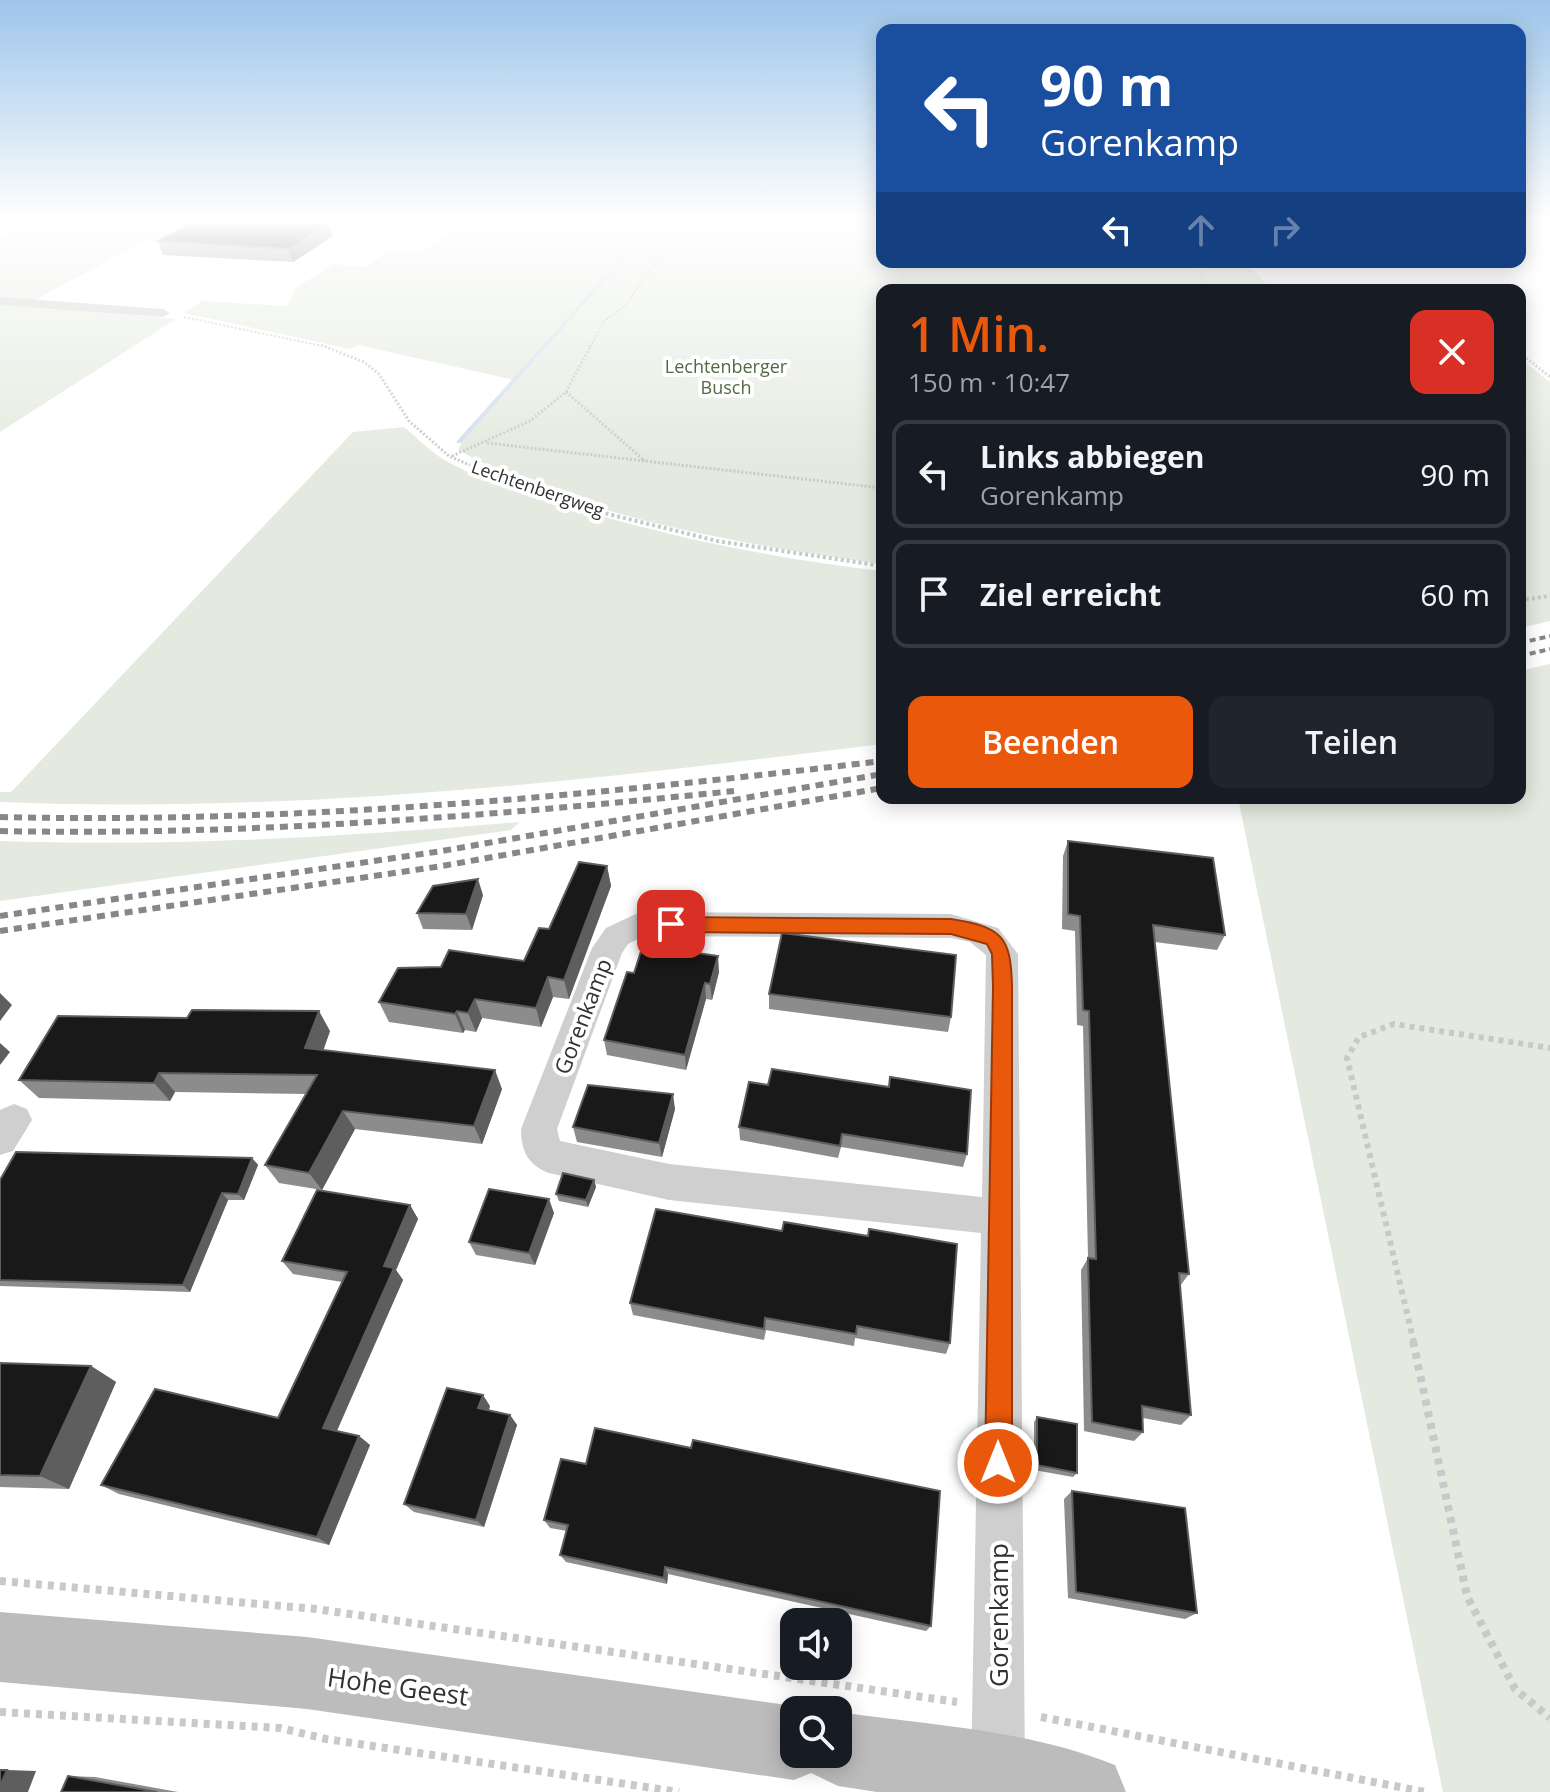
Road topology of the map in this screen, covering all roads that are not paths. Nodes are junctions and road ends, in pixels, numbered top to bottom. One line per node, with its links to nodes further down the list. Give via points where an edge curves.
1 (22, 303): 2 (street)
2 (163, 313)
3 (999, 1217): 3 (street, Gorenkamp, via 1002,954 994,939 975,930 936,926 640,924 617,936 608,948 539,1129 539,1145 549,1156 669,1182); 5 (street, Gorenkamp)
4 (0, 1647): 6 (street, Hohe Geest, via 307,1673)
5 (998, 1740): 7 (street); 8 (street)
6 (780, 1741)
7 (852, 1748)
8 (1088, 1792)

